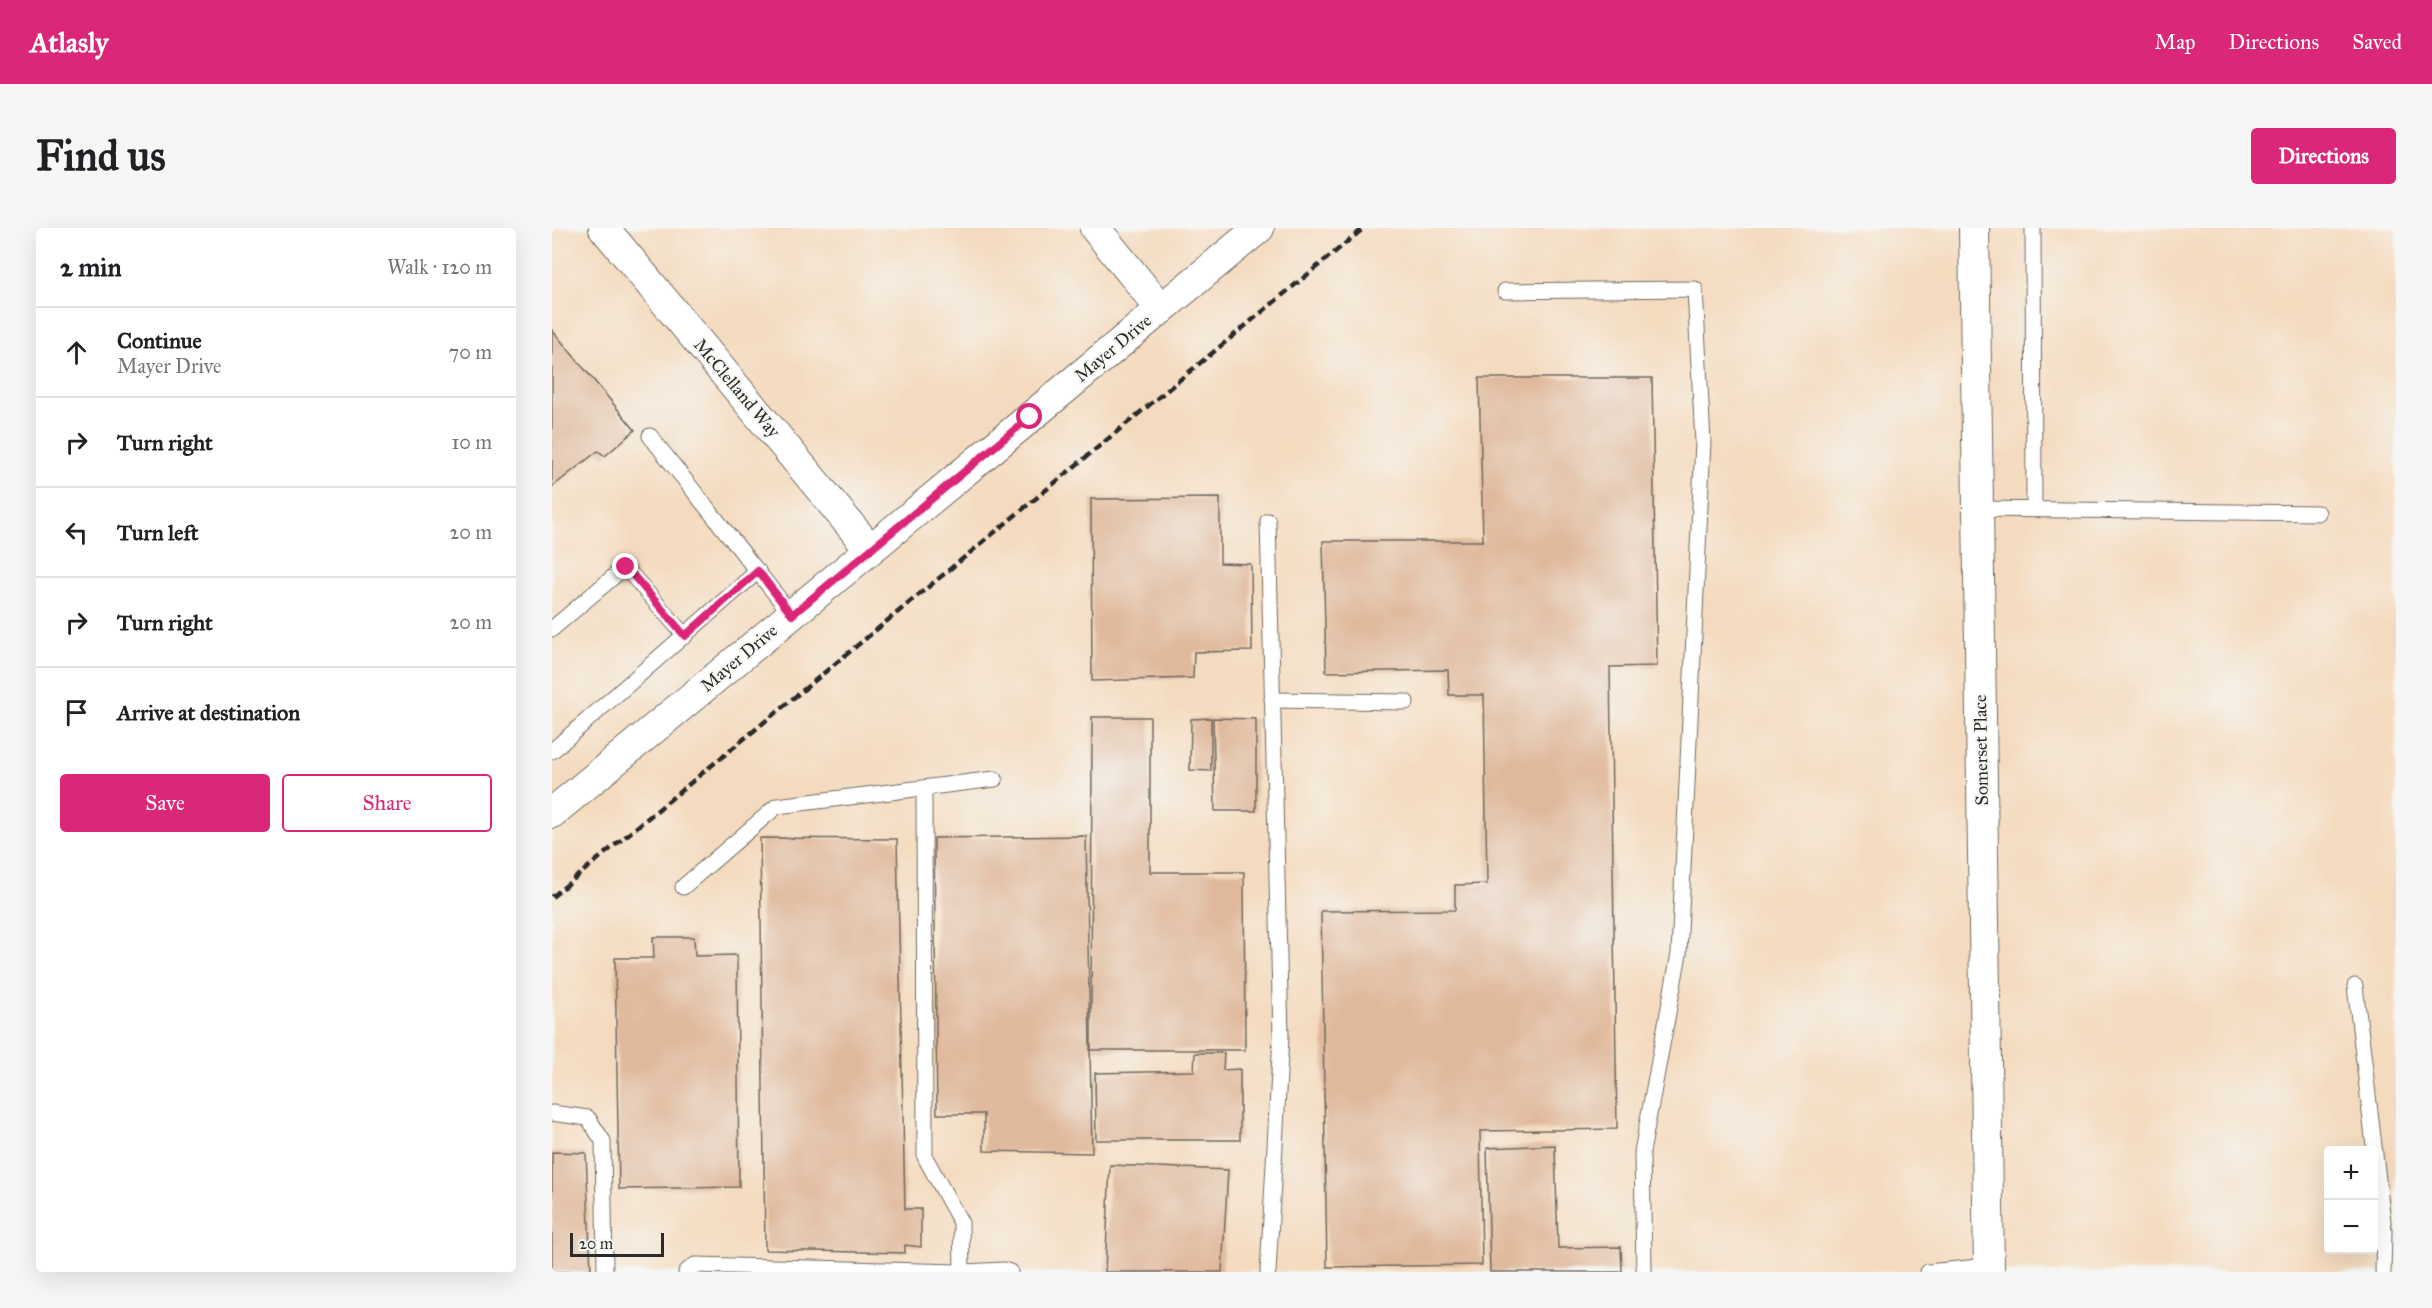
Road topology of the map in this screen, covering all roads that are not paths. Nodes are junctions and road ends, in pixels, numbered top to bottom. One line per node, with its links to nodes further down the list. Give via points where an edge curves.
1 (604, 228): 13 (street, McClelland Way)
2 (1095, 228): 7 (street)
3 (1259, 228): 7 (street, Mayer Drive)
4 (1974, 228): 9 (street, Somerset Place)
5 (2033, 228): 10 (lane)
6 (1505, 291): 33 (lane, via 1695,289 1703,442 1679,954 1642,1152)
7 (1161, 309): 13 (street, Mayer Drive)
8 (650, 436): 14 (lane)
9 (1977, 508): 10 (lane); 27 (street, Somerset Place)
10 (2034, 509): 11 (lane)
11 (2318, 513)
12 (1268, 521): 18 (lane)
13 (870, 549): 15 (street, Mayer Drive)
14 (758, 571): 15 (lane); 17 (lane)
15 (792, 615): 23 (street, Mayer Drive)
16 (552, 629): 17 (lane, via 626,567)
17 (685, 636): 20 (lane)
18 (1272, 700): 19 (lane); 32 (lane, via 1281,1037)
19 (1406, 702)
20 (552, 750)
21 (996, 779): 22 (lane)
22 (924, 788): 24 (lane, via 777,806); 30 (lane, via 925,1157 961,1223)
23 (552, 813)
24 (683, 887)
25 (2355, 986): 35 (lane, via 2384,1230)
26 (552, 1113): 28 (lane, via 588,1118 603,1142)
27 (1989, 1269): 34 (lane)
28 (605, 1272)
29 (686, 1272): 30 (lane, via 695,1265)
30 (962, 1272): 31 (lane)
31 (1010, 1272)
32 (1269, 1272)
33 (1644, 1272)
34 (1928, 1272)
35 (2383, 1272)

